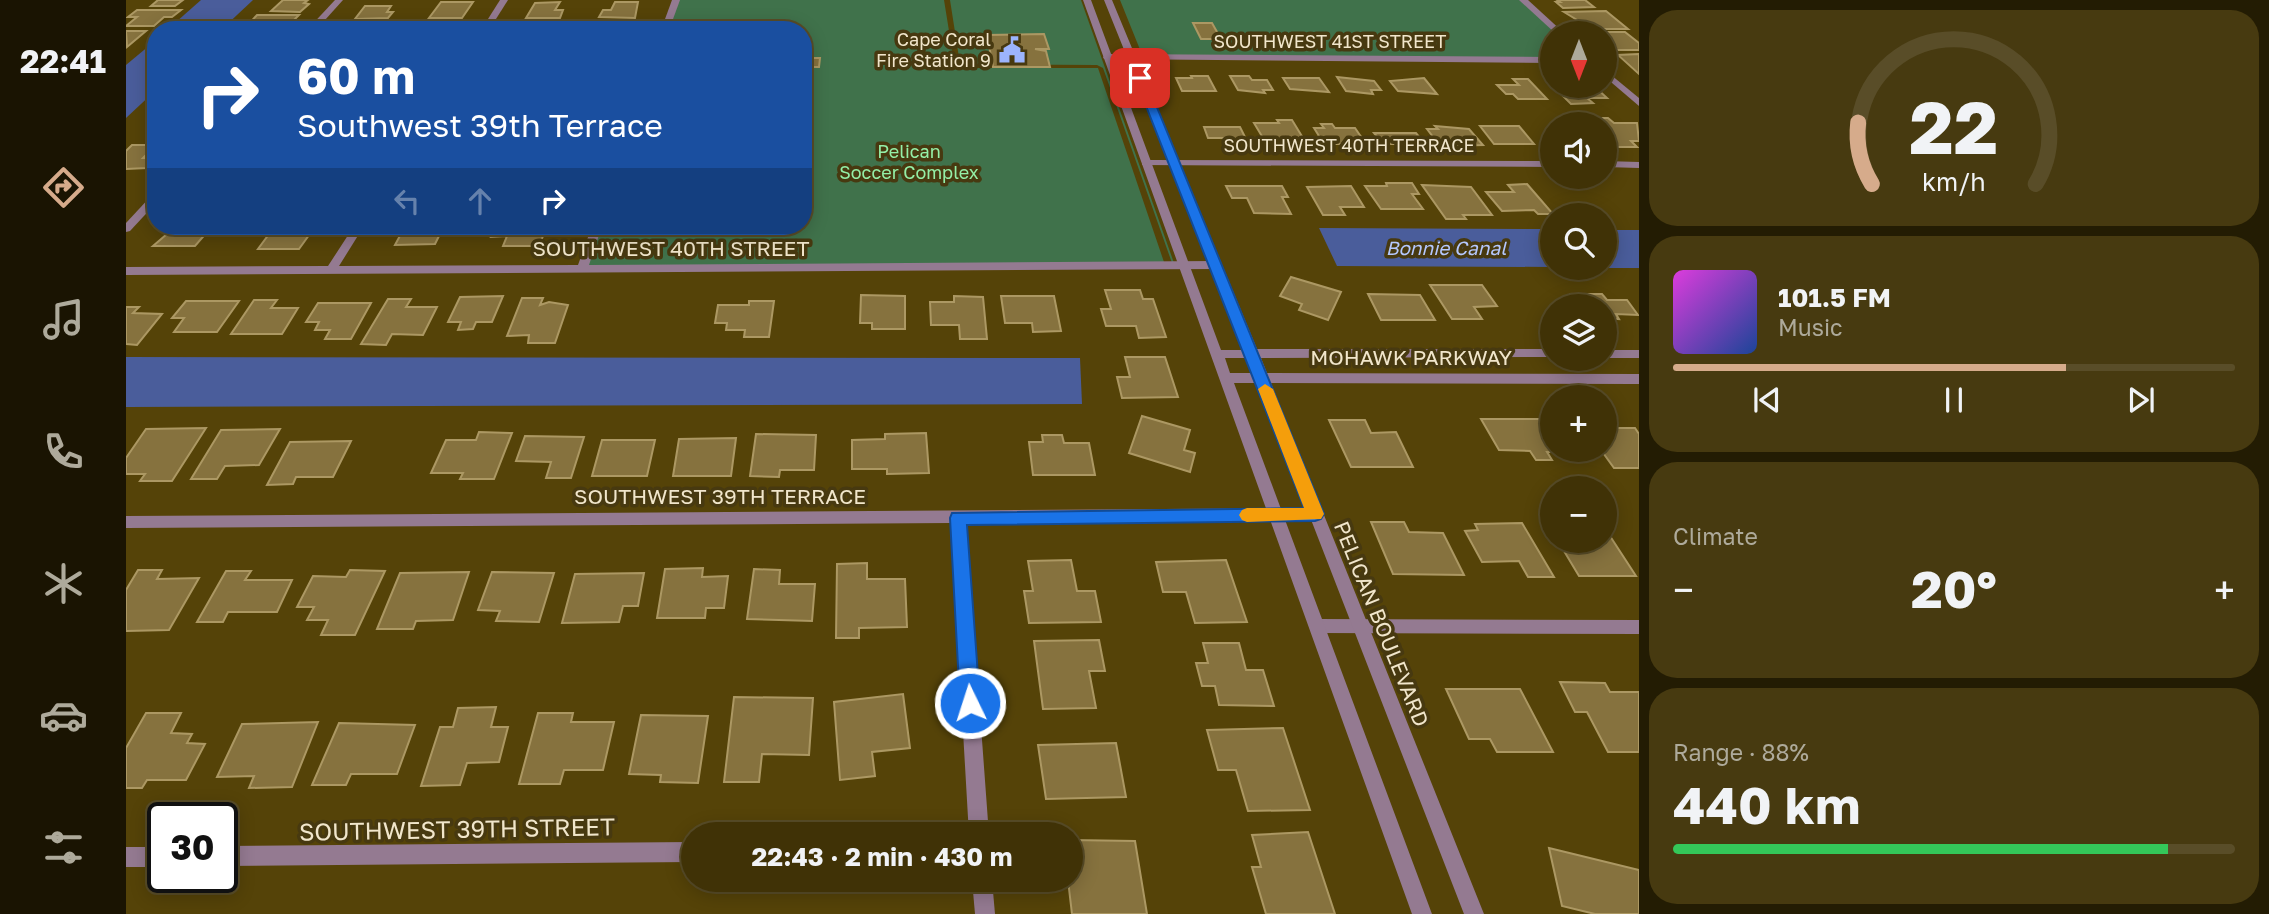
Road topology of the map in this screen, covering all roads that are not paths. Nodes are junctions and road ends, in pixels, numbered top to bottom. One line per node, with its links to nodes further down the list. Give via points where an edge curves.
1 (339, 0): 7 (street)
2 (504, 0): 8 (street)
3 (676, 0): 9 (street)
4 (1087, 0): 11 (street)
5 (1108, 0): 12 (street, PELICAN BOULEVARD)
6 (1523, 0): 10 (street)
7 (319, 21)
8 (491, 21)
9 (669, 21)
10 (1547, 21)
11 (1107, 57): 12 (street, SOUTHWEST 41ST STREET); 17 (street)
12 (1132, 57): 13 (street, SOUTHWEST 41ST STREET); 16 (street, PELICAN BOULEVARD)
13 (1540, 60)
14 (1617, 84): 15 (street)
15 (1639, 103)
16 (1174, 162): 17 (street, SOUTHWEST 40TH TERRACE); 18 (street, SOUTHWEST 40TH TERRACE); 26 (street, PELICAN BOULEVARD)
17 (1146, 163): 25 (street)
18 (1540, 164)
19 (1617, 164): 20 (street)
20 (1639, 165)
21 (147, 207): 22 (street)
22 (126, 229)
23 (353, 235): 28 (street)
24 (594, 235): 27 (street)
25 (1184, 265): 26 (street, SOUTHWEST 40TH STREET); 27 (street, SOUTHWEST 40TH STREET); 34 (street)
26 (1216, 265): 30 (street, PELICAN BOULEVARD)
27 (582, 268): 28 (street, SOUTHWEST 40TH STREET)
28 (331, 270): 29 (street, SOUTHWEST 40TH STREET)
29 (126, 271)
30 (1253, 354): 31 (street, MOHAWK PARKWAY); 34 (street, MOHAWK PARKWAY); 35 (street, PELICAN BOULEVARD)
31 (1540, 354)
32 (1617, 354): 33 (street)
33 (1639, 354)
34 (1217, 355): 36 (street)
35 (1261, 377): 36 (street, MOHAWK PARKWAY); 37 (street, MOHAWK PARKWAY); 38 (street, PELICAN BOULEVARD)
36 (1225, 378): 39 (street)
37 (1639, 379)
38 (1315, 514): 39 (street, SOUTHWEST 39TH TERRACE); 43 (street, PELICAN BOULEVARD)
39 (1276, 515): 40 (street, SOUTHWEST 39TH TERRACE); 42 (street)
40 (958, 518): 41 (street, SOUTHWEST 39TH TERRACE); 45 (street)
41 (126, 522)
42 (1318, 625): 43 (street); 52 (street)
43 (1359, 627): 44 (street); 53 (street, PELICAN BOULEVARD)
44 (1639, 627)
45 (978, 822)
46 (681, 852): 47 (street, SOUTHWEST 39TH STREET)
47 (238, 856)
48 (126, 857): 49 (street)
49 (147, 857)
50 (983, 892): 51 (street)
51 (985, 914)
52 (1422, 914)
53 (1474, 914)

